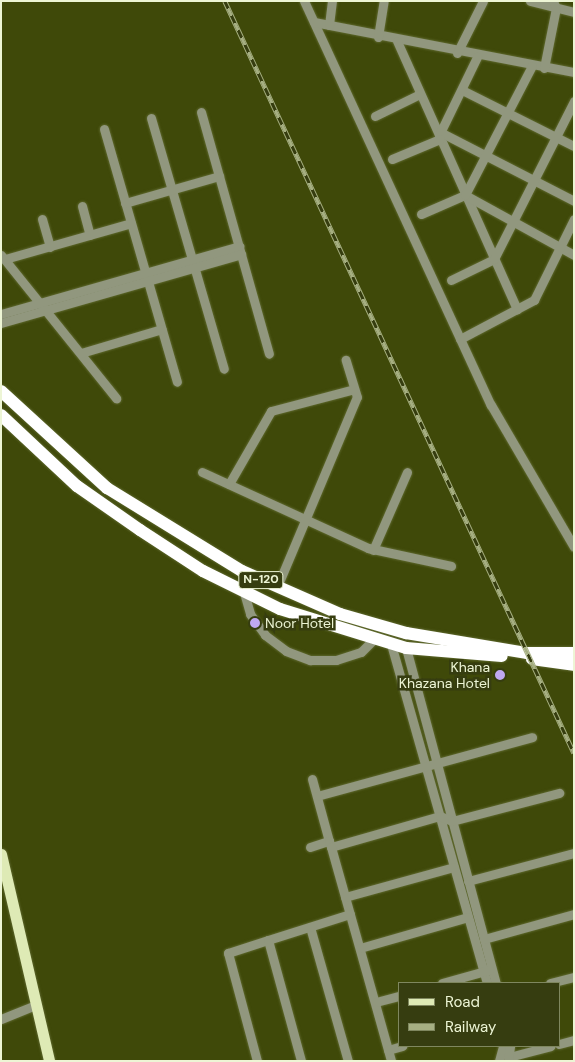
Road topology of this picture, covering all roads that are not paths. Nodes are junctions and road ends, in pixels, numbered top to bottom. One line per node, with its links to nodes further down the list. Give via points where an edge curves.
1 (304, 1): 8 (street)
2 (332, 1): 9 (street)
3 (384, 1): 10 (street)
4 (483, 1): 12 (street)
5 (530, 1): 6 (street)
6 (554, 5): 7 (street); 15 (street)
7 (574, 12)
8 (314, 22): 9 (street); 57 (street)
9 (329, 25): 10 (street)
10 (378, 37): 11 (street)
11 (397, 41): 12 (street); 18 (street)
12 (457, 53): 13 (street)
13 (477, 57): 14 (street); 17 (street)
14 (532, 66): 15 (street); 21 (street)
15 (544, 68): 16 (street)
16 (574, 72)
17 (462, 90): 21 (street); 25 (street)
18 (420, 94): 22 (street); 25 (street)
19 (574, 101): 26 (street)
20 (201, 112): 30 (street)
21 (508, 113): 26 (street); 28 (street)
22 (375, 116)
23 (151, 118): 32 (street)
24 (104, 129): 35 (street)
25 (440, 135): 28 (street); 29 (street); 33 (street)
26 (556, 137): 27 (street); 31 (street)
27 (574, 146)
28 (487, 155): 31 (street); 33 (street)
29 (392, 159)
30 (219, 176): 32 (street); 45 (street)
31 (536, 178): 34 (street); 40 (street)
32 (172, 190): 35 (street); 49 (street)
33 (464, 195): 37 (street); 40 (street); 48 (street)
34 (574, 201)
35 (125, 203): 41 (street)
36 (82, 206): 42 (street)
37 (421, 214)
38 (42, 218): 43 (street)
39 (574, 219): 44 (street)
40 (512, 222): 44 (street); 48 (street)
41 (131, 223): 42 (street); 50 (street)
42 (90, 235): 43 (street)
43 (50, 247): 47 (street)
44 (560, 248): 46 (street); 53 (street, via 534,300)
45 (240, 250): 49 (street); 59 (street)
46 (574, 256)
47 (3, 257): 52 (street)
48 (494, 259): 51 (street); 53 (street)
49 (194, 263): 50 (street); 61 (street)
50 (146, 277): 52 (street); 56 (street)
51 (451, 280)
52 (43, 306): 54 (street); 55 (street); 58 (street)
53 (517, 309): 57 (street)
54 (1, 314)
55 (1, 323)
56 (162, 329): 58 (street); 62 (street)
57 (460, 339): 71 (street, via 491,405)
58 (81, 353): 65 (street)
59 (269, 354)
60 (346, 360): 63 (street)
61 (224, 369)
62 (177, 382)
63 (354, 389): 69 (street, via 271,411); 70 (street, via 357,397)
64 (1, 390): 74 (highway, N-120, via 107,488 198,548)
65 (116, 398)
66 (1, 415): 75 (highway, N-120, via 77,486 203,571)
67 (202, 472): 69 (street)
68 (407, 472): 72 (street)
69 (229, 484): 70 (street)
70 (306, 520): 72 (street); 74 (street)
71 (574, 547)
72 (373, 550): 73 (street)
73 (451, 566)
74 (277, 587): 79 (highway, N-120, via 340,614 406,633 527,652)
75 (243, 588): 76 (highway, N-120, via 280,609); 76 (street, via 250,614 265,635 286,651 310,660 336,660 361,652)
76 (374, 639): 77 (highway, N-120)
77 (391, 644): 78 (highway, N-120); 83 (street)
78 (406, 648): 80 (highway, N-120); 82 (street)
79 (574, 653)
80 (574, 665)
81 (532, 737): 82 (street)
82 (435, 761): 83 (street); 88 (street)
83 (426, 764): 86 (street); 87 (street)
84 (312, 779): 86 (street)
85 (559, 793): 88 (street)
86 (317, 796): 89 (street)
87 (440, 816): 88 (street); 89 (street); 93 (street)
88 (452, 821): 94 (street)
89 (330, 844): 90 (street); 95 (street)
90 (310, 847)
91 (574, 853): 94 (street)
92 (1, 854): 111 (main road)
93 (454, 867): 95 (street); 98 (street)
94 (468, 881): 100 (street)
95 (345, 896): 96 (street)
96 (350, 914): 99 (street); 102 (street)
97 (574, 914): 100 (street)
98 (468, 917): 102 (street); 103 (street)
99 (310, 927): 101 (street); 123 (street)
100 (484, 939): 103 (street)
101 (268, 940): 121 (street, via 228,953); 122 (street)
102 (360, 948): 110 (street)
103 (488, 970): 105 (street); 106 (street); 107 (street)
104 (574, 977): 108 (street)
105 (446, 982)
106 (487, 982)
107 (495, 982)
108 (554, 982)
109 (398, 996): 110 (street)
110 (376, 1002): 118 (street)
111 (35, 1005): 112 (street); 120 (main road)
112 (1, 1019)
113 (574, 1040): 114 (street)
114 (560, 1044)
115 (398, 1047): 118 (street)
116 (503, 1047): 125 (street)
117 (548, 1047): 119 (street)
118 (388, 1050): 124 (street)
119 (509, 1059)
120 (49, 1061)
121 (257, 1061)
122 (301, 1061)
123 (348, 1061)
124 (391, 1061)
125 (498, 1061)

